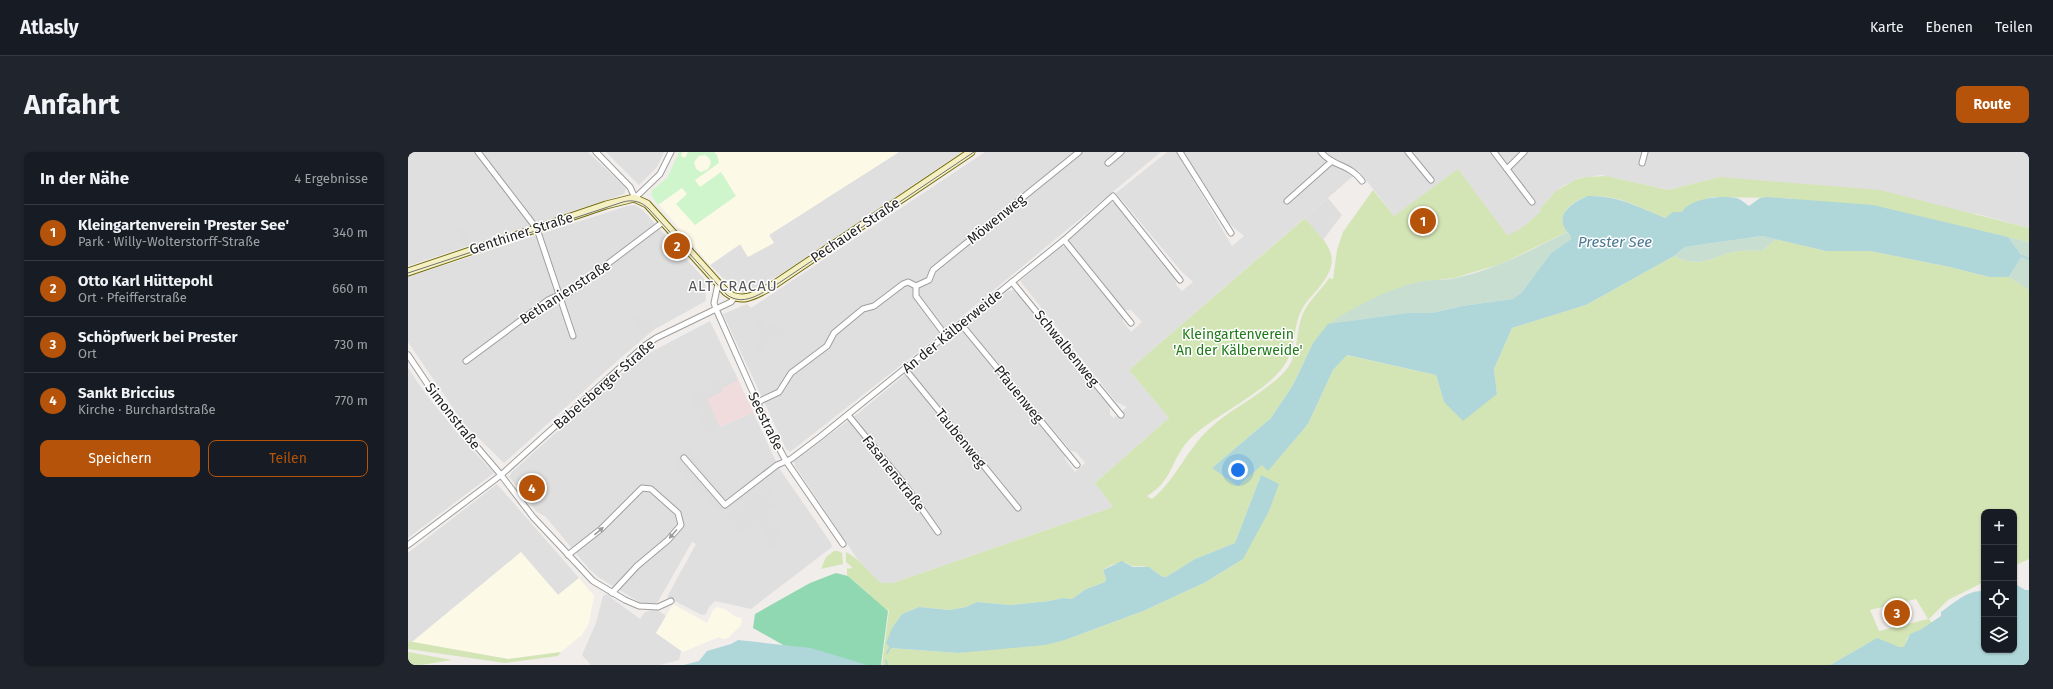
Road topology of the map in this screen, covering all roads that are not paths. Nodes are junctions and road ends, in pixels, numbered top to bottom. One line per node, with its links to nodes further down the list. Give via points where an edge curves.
1 (478, 152): 23 (street)
2 (596, 152): 19 (street, via 630,187)
3 (671, 152): 19 (street, via 657,177)
4 (971, 152): 32 (main road, Pechauer Straße, via 772,286 750,297)
5 (1079, 152): 30 (street, Möwenweg, via 933,270 929,280)
6 (1122, 152): 14 (street)
7 (1180, 152): 24 (street)
8 (1321, 152): 13 (street)
9 (1408, 152): 17 (street)
10 (1494, 152): 16 (street)
11 (1524, 152): 16 (street)
12 (1645, 152): 15 (street)
13 (1332, 161): 18 (street, via 1354,171); 20 (street)
14 (1108, 163)
15 (1642, 163)
16 (1507, 169): 21 (street)
17 (1431, 180)
18 (1362, 181)
19 (636, 198): 22 (main road, via 647,204); 23 (main road, Genthiner Straße, via 625,199)
20 (1287, 201)
21 (1532, 202)
22 (663, 222): 29 (main road); 31 (street, Bethanienstraße, via 569,293)
23 (536, 228): 26 (main road, Genthiner Straße); 31 (street)
24 (1231, 233)
25 (1064, 240): 27 (street, An der Kälberweide, via 1113,196); 28 (street, An der Kälberweide); 34 (street)
26 (408, 272)
27 (1180, 280)
28 (1012, 282): 35 (street, An der Kälberweide); 43 (street, Schwalbenweg)
29 (718, 284): 32 (main road); 33 (street, via 714,303)
30 (916, 286): 37 (street, via 916,296); 41 (street, via 908,282 903,284 874,306 863,309 834,333 827,346 791,373 779,392)
31 (559, 295): 36 (street); 39 (street, Bethanienstraße, via 548,300)
32 (735, 297): 33 (street, via 731,302)
33 (716, 309): 41 (street, Seestraße); 47 (street, Babelsberger Straße, via 644,346)
34 (1131, 323)
35 (961, 324): 37 (street, An der Kälberweide); 46 (street, Pfauenweg)
36 (572, 336)
37 (946, 336): 40 (street, An der Kälberweide)
38 (408, 355): 47 (street, Simonstraße, via 443,407)
39 (466, 361)
40 (905, 369): 42 (street, An der Kälberweide); 48 (street, Taubenweg)
41 (758, 402): 45 (street, Seestraße)
42 (848, 415): 45 (street, An der Kälberweide); 49 (street, Fasanenstraße, via 905,485)
43 (1121, 415)
44 (684, 458): 45 (street, An der Kälberweide, via 725,505)
45 (786, 461): 50 (street, Seestraße)
46 (1077, 465)
47 (501, 475): 51 (street, Babelsberger Straße); 52 (street, Simonstraße)
48 (1018, 508)
49 (938, 532)
50 (843, 544)
51 (408, 545)
52 (568, 555): 53 (street, Simonstraße, via 593,581); 53 (street, one-way to 53, via 601,529 642,488 651,489 678,513 681,525)
53 (612, 593): 54 (street, Simonstraße, via 645,607 658,607)
54 (671, 602)

